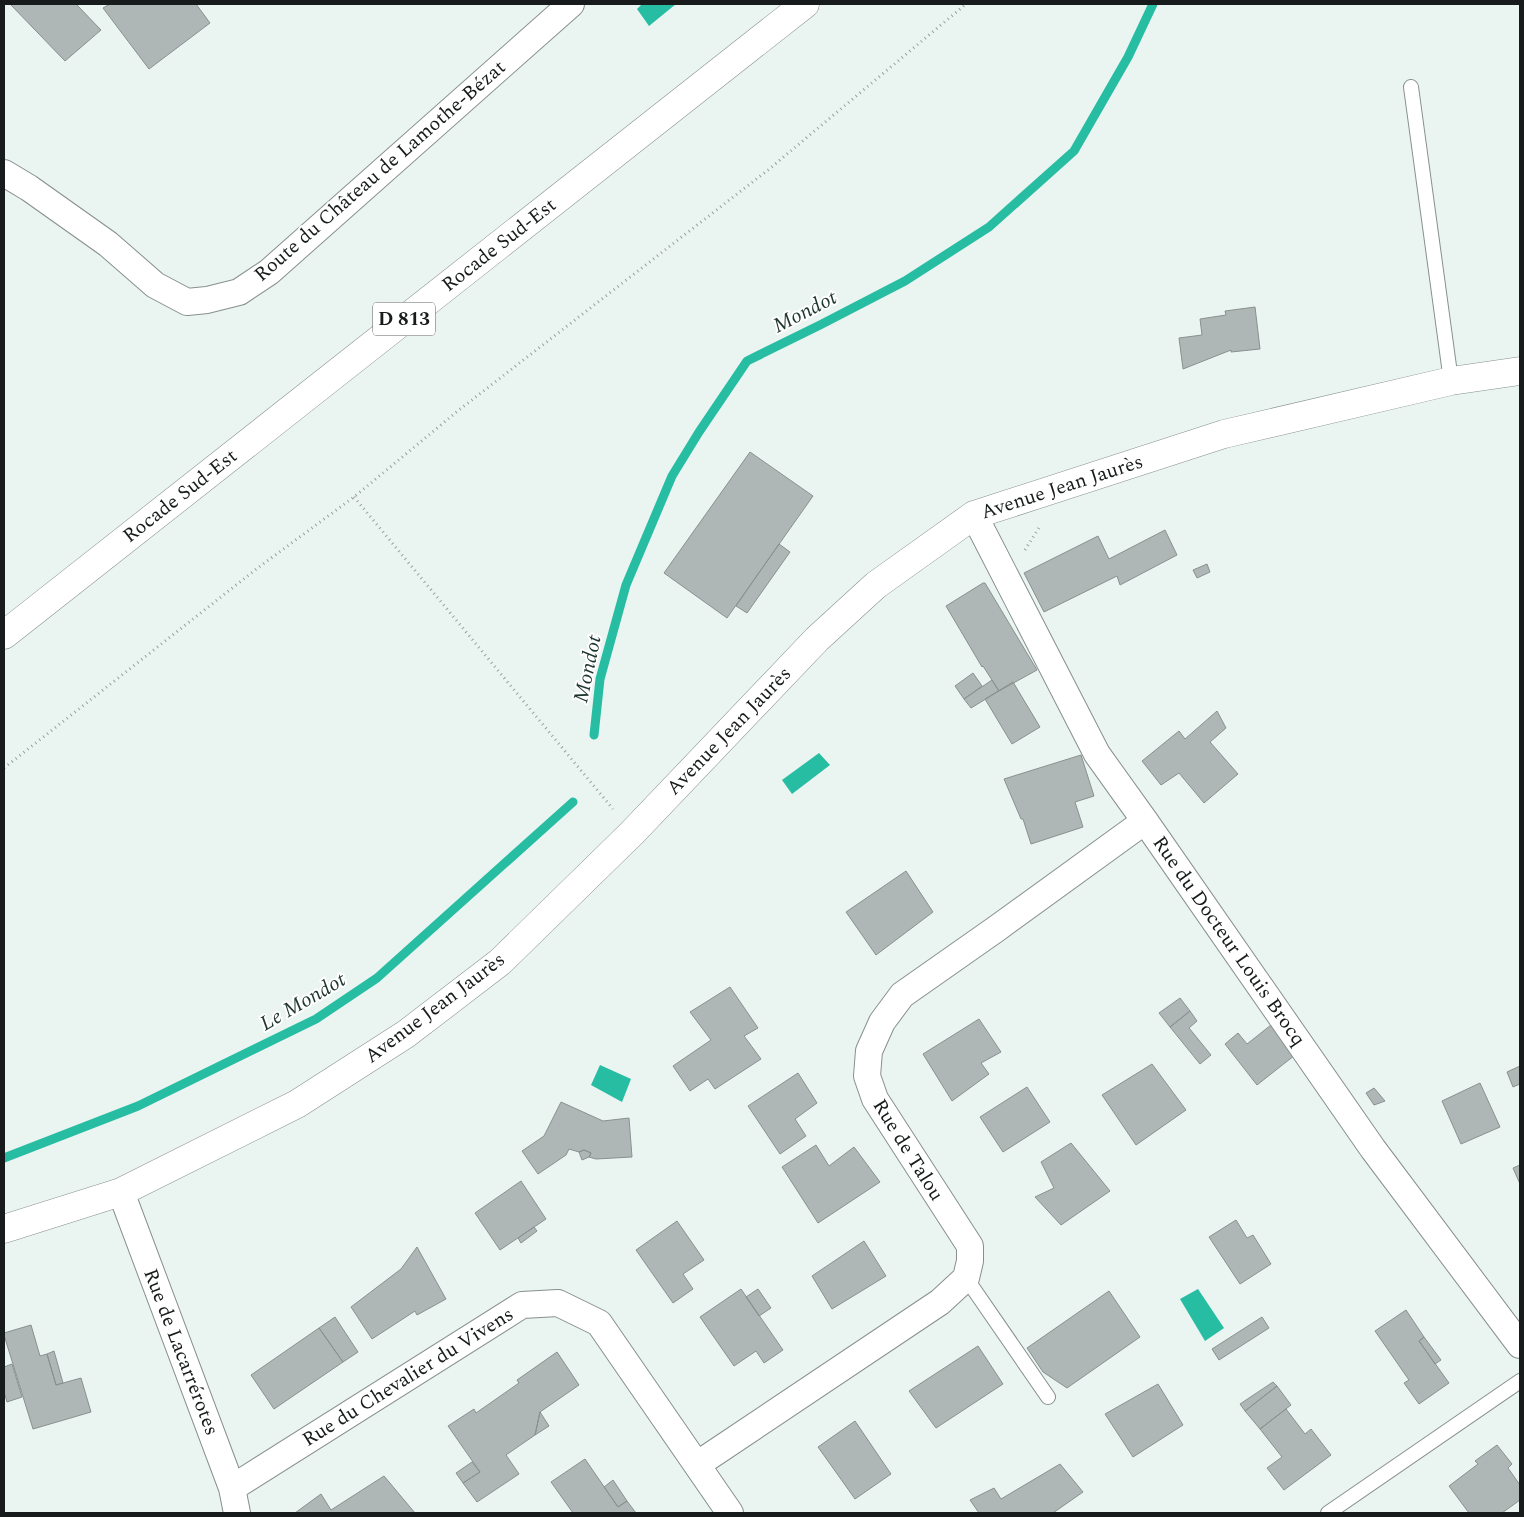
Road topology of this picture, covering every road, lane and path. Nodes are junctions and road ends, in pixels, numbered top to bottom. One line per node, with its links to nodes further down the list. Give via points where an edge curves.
1 (572, 4): 5 (street, Route du Château de Lamothe-Bézat, via 269,272 239,292 187,302 155,285 108,244)
2 (805, 4): 12 (street, Rocade Sud-Est / D 813)
3 (966, 4): 8 (path, via 768,170 459,410)
4 (1411, 87): 7 (lane)
5 (4, 174)
6 (1520, 371): 7 (street, Avenue Jean Jaurès)
7 (1451, 381): 9 (street, Avenue Jean Jaurès, via 1224,434)
8 (354, 497): 13 (path, via 258,567); 15 (path)
9 (974, 515): 14 (street, Rue du Docteur Louis Brocq, via 1096,754); 15 (street, Avenue Jean Jaurès, via 876,585 817,639)
10 (1041, 525): 11 (path)
11 (1022, 555)
12 (4, 635)
13 (4, 768)
14 (1145, 821): 18 (street, Rue de Talou, via 902,995 882,1022 869,1050 867,1076 875,1099 970,1246); 19 (street, Rue du Docteur Louis Brocq, via 1373,1149)
15 (632, 833): 16 (street, Avenue Jean Jaurès, via 500,962 406,1034 297,1104)
16 (121, 1192): 17 (street, Avenue Jean Jaurès); 23 (street, Rue de Lacarrérotes)
17 (4, 1229)
18 (966, 1278): 21 (lane); 22 (street, via 940,1302)
19 (1520, 1345)
20 (1520, 1381): 26 (lane)
21 (1048, 1397)
22 (698, 1464): 23 (street, Rue du Chevalier du Vivens, via 599,1322 558,1303 522,1305); 25 (street, Rue du Chevalier du Vivens)
23 (232, 1488): 24 (street, Rue de Lacarrérotes)
24 (237, 1513)
25 (730, 1513)
26 (1328, 1513)

